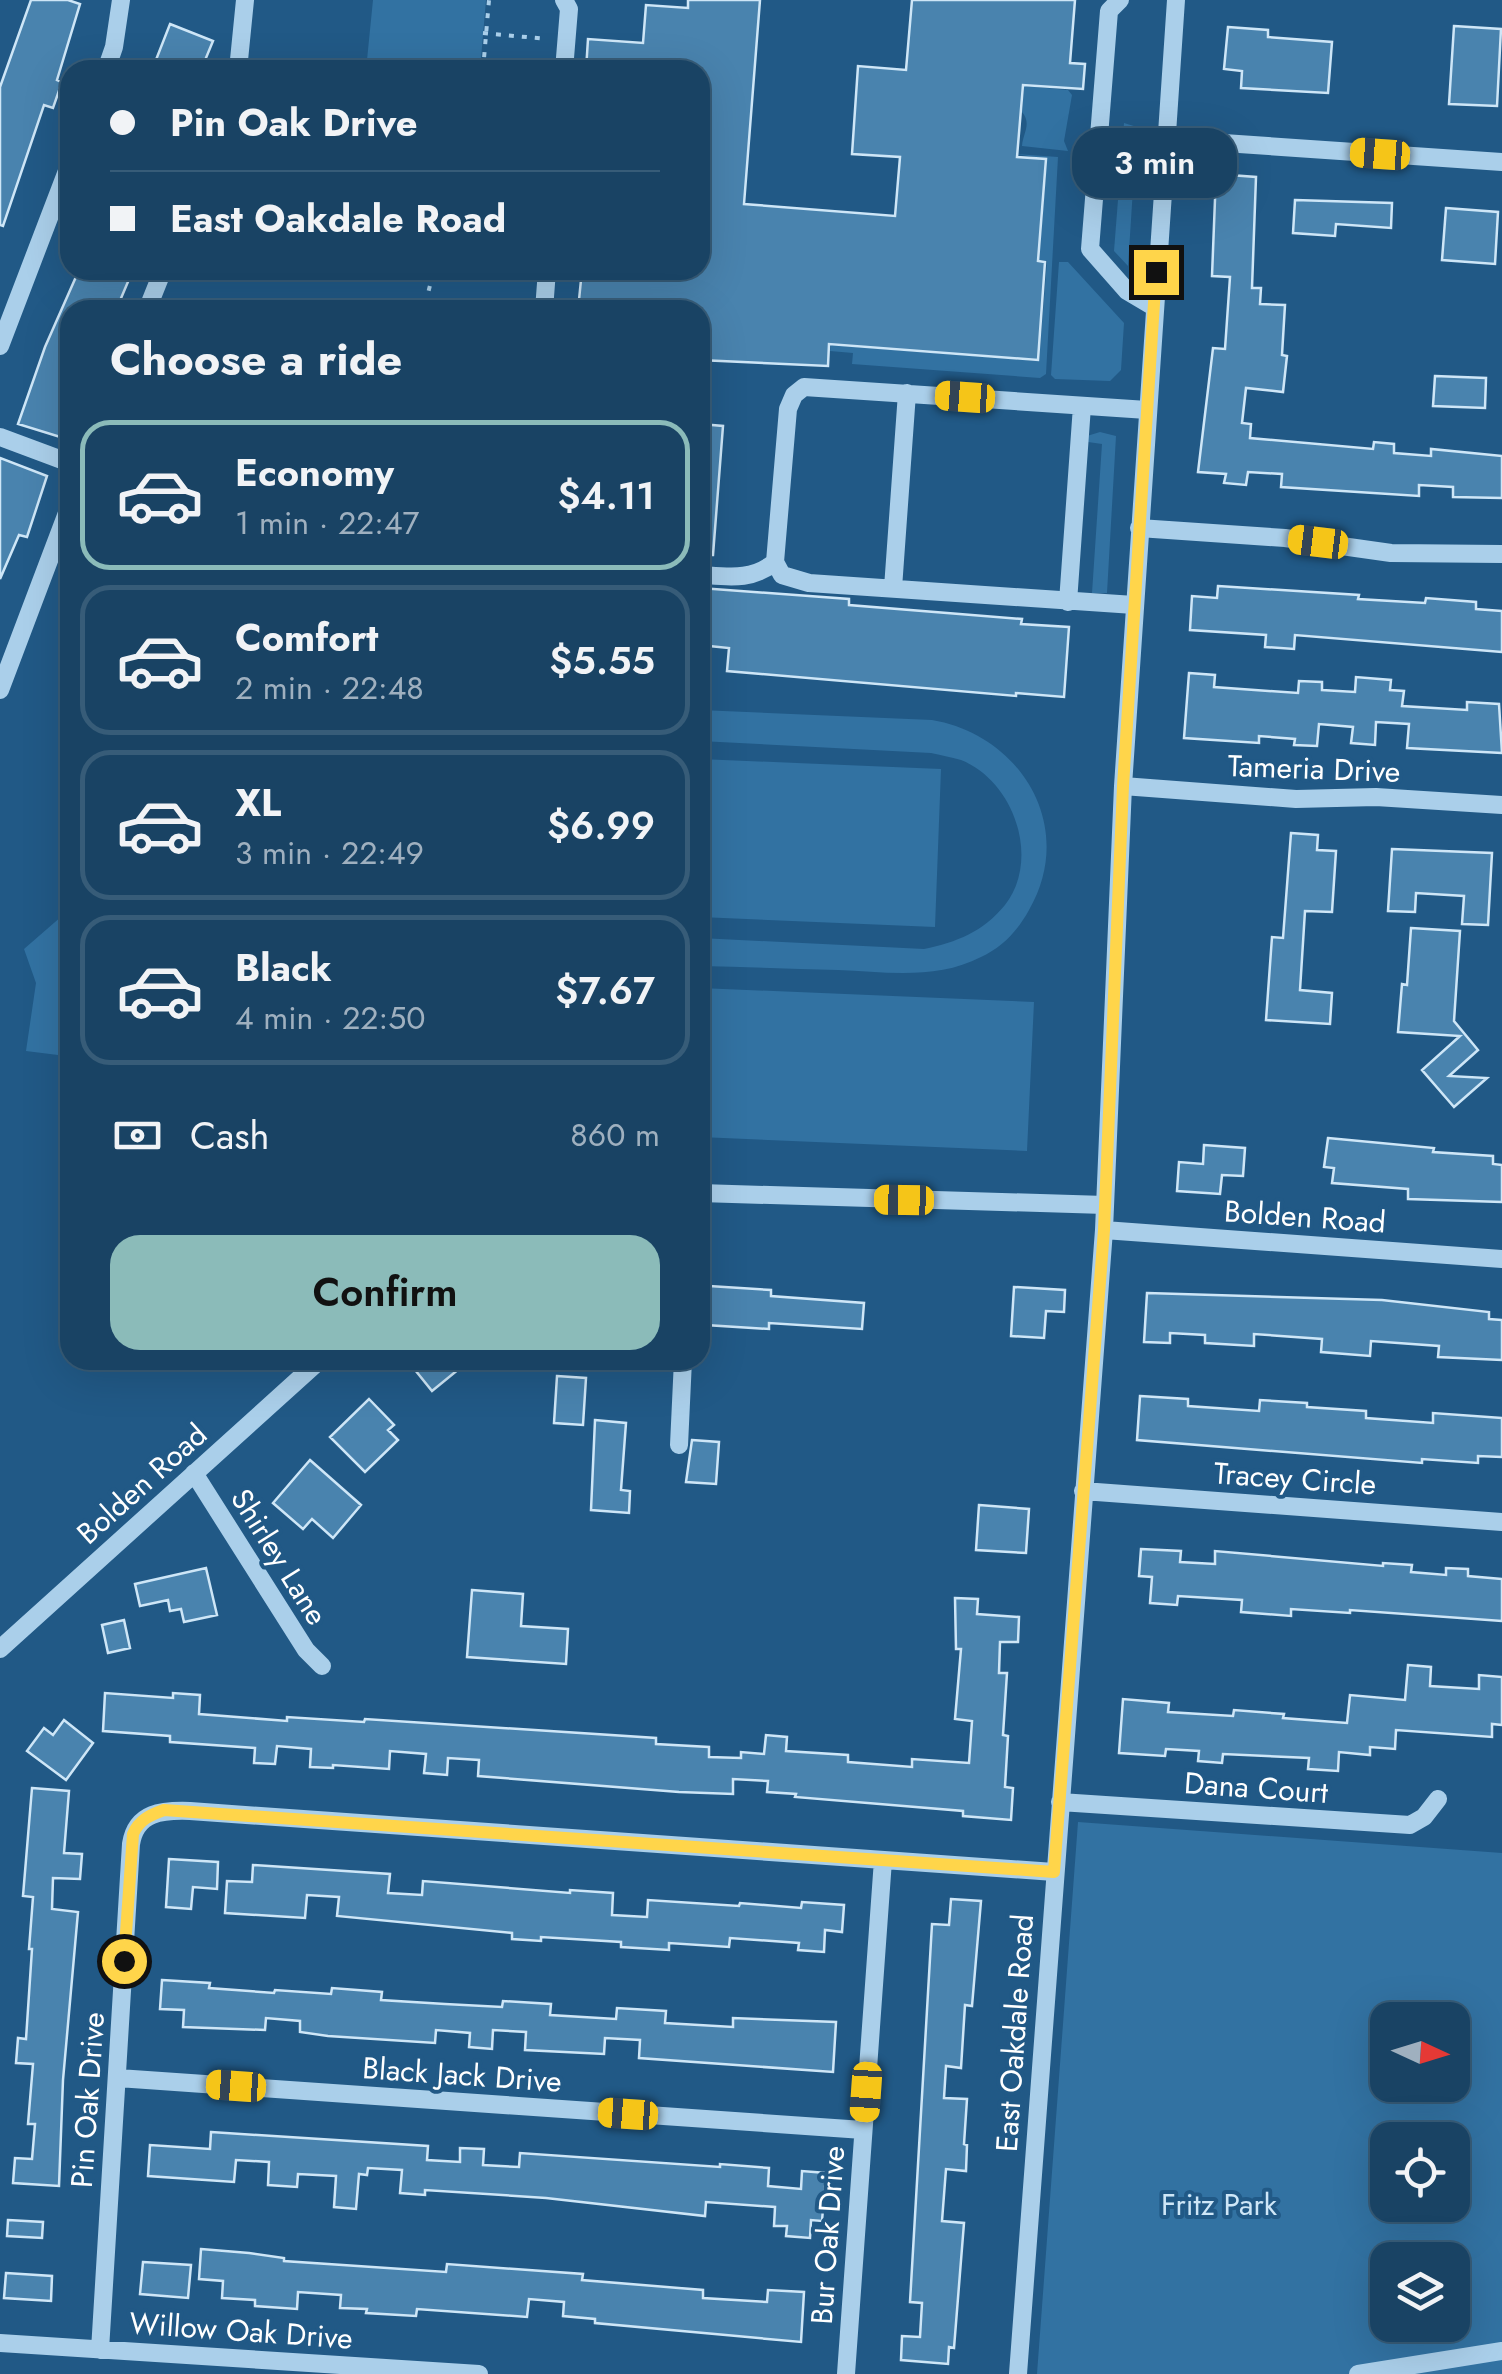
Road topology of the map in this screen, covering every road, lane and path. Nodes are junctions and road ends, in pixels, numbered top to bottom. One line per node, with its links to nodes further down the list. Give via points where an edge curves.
1 (121, 0): 9 (street)
2 (245, 0): 10 (street)
3 (489, 0): 7 (path)
4 (564, 0): 8 (street)
5 (1120, 0): 16 (street, via 1109,11 1090,249 1127,291)
6 (1176, 0): 13 (street, East Oakdale Road)
7 (485, 34): 8 (path); 11 (path)
8 (566, 41): 12 (street)
9 (110, 60)
10 (239, 60)
11 (483, 60)
12 (565, 60)
13 (1165, 139): 14 (street); 16 (street, East Oakdale Road)
14 (1502, 162)
15 (60, 189): 17 (street)
16 (1154, 307): 20 (street, East Oakdale Road)
17 (0, 346)
18 (907, 393): 19 (street); 26 (street, via 816,386 794,395); 28 (street)
19 (1082, 406): 20 (street); 29 (street)
20 (1147, 410): 23 (street, East Oakdale Road)
21 (0, 437): 22 (street)
22 (60, 459)
23 (1139, 528): 25 (street, via 1392,553); 30 (street, East Oakdale Road)
24 (60, 532): 31 (street)
25 (1502, 554)
26 (775, 562): 27 (street, via 760,574); 28 (street, via 793,580)
27 (710, 575)
28 (893, 588): 29 (street)
29 (1068, 602): 30 (street)
30 (1134, 605): 32 (street, East Oakdale Road)
31 (0, 690)
32 (1123, 786): 33 (street, Tameria Drive); 35 (street, East Oakdale Road)
33 (1502, 805)
34 (710, 1193): 35 (street)
35 (1105, 1205): 36 (street, East Oakdale Road)
36 (1104, 1230): 37 (street, Bolden Road); 42 (street, East Oakdale Road)
37 (1502, 1259)
38 (309, 1370): 41 (street, Bolden Road)
39 (682, 1370): 40 (street)
40 (679, 1445)
41 (194, 1473): 44 (street, Bolden Road); 45 (street, Shirley Lane)
42 (1083, 1491): 43 (street, Tracey Circle); 47 (street, East Oakdale Road)
43 (1502, 1522)
44 (0, 1649)
45 (322, 1666)
46 (1438, 1800): 47 (street, Dana Court, via 1410,1826)
47 (1060, 1802): 49 (street, East Oakdale Road)
48 (883, 1860): 49 (street); 50 (street, Pin Oak Drive, via 164,1810 137,1826 131,1844); 51 (street, Bur Oak Drive)
49 (1054, 1872): 57 (street, East Oakdale Road)
50 (118, 2078): 51 (street, Black Jack Drive); 53 (street, Pin Oak Drive)
51 (863, 2130): 56 (street, Bur Oak Drive)
52 (0, 2344): 53 (street, Willow Oak Drive)
53 (100, 2350): 55 (street, Willow Oak Drive)
54 (1502, 2351): 58 (street)
55 (479, 2374)
56 (846, 2374)
57 (1018, 2374)
58 (1358, 2374)

